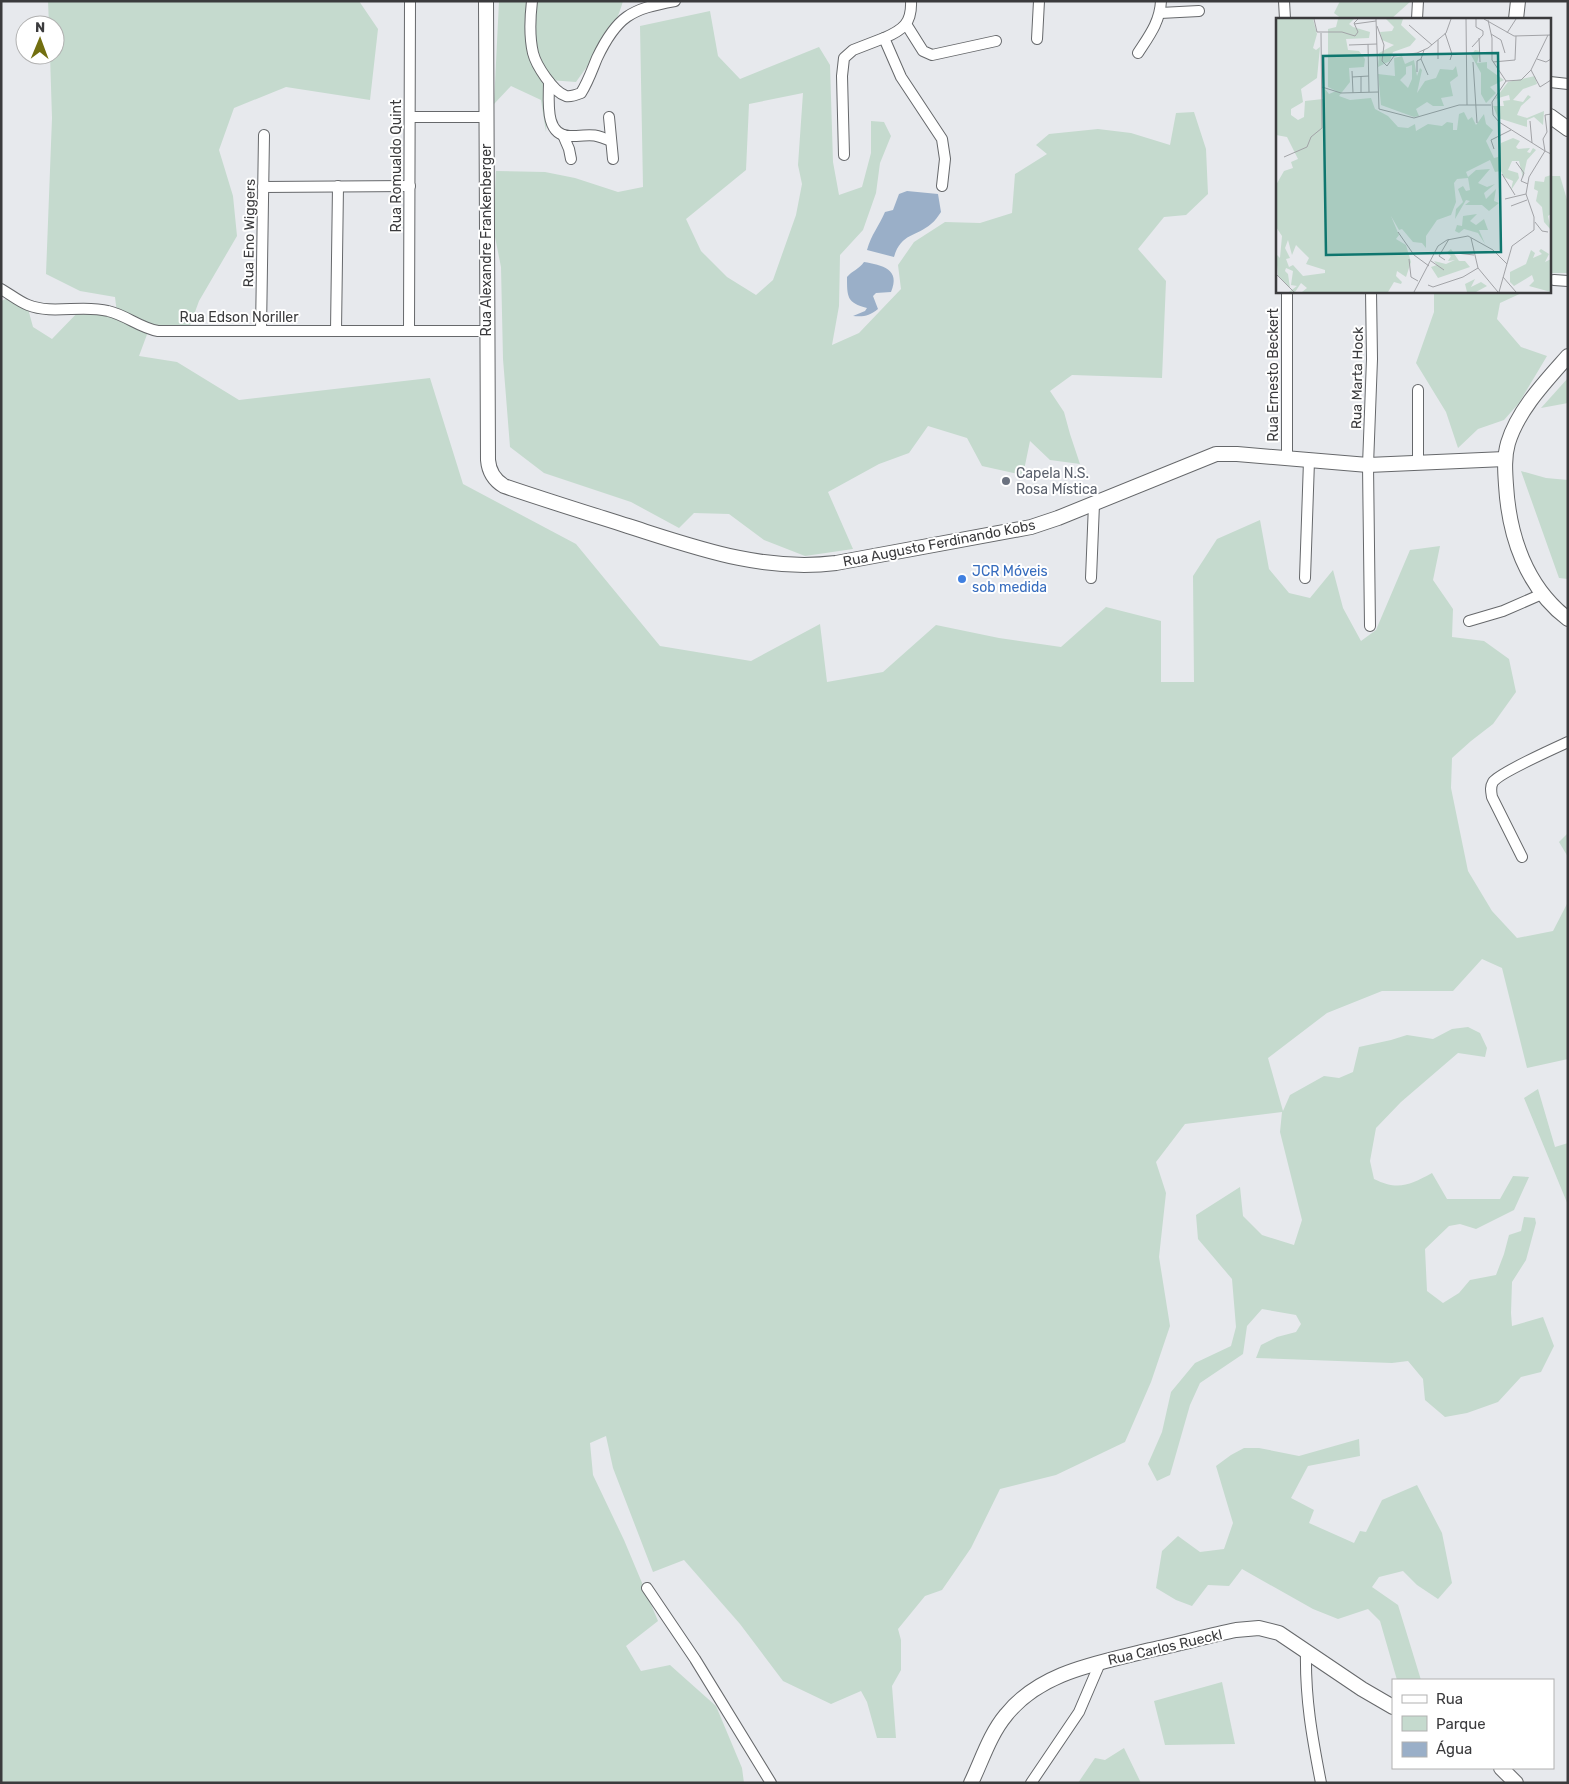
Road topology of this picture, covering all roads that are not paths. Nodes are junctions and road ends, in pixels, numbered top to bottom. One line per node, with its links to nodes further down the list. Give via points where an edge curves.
1 (410, 1): 24 (street, Rua Romualdo Quint)
2 (486, 1): 25 (street, Rua Alexandre Frankenberger)
3 (532, 1): 21 (street, via 530,30 533,55)
4 (675, 1): 21 (street, via 639,9 622,20 607,40 581,93 567,96)
5 (911, 1): 16 (street, via 911,14)
6 (1038, 1): 18 (street)
7 (1161, 1): 12 (street)
8 (1284, 1): 13 (street)
9 (1418, 1): 14 (street)
10 (1518, 1): 15 (street)
11 (1198, 11): 12 (street)
12 (1160, 13): 20 (street)
13 (1285, 18)
14 (1417, 18)
15 (1516, 18)
16 (906, 24): 17 (street); 19 (street, via 923,51 932,55)
17 (884, 38): 32 (street, via 853,50 844,58); 37 (street, via 904,82 942,138)
18 (1037, 39)
19 (996, 41)
20 (1138, 53)
21 (549, 82): 30 (street, via 553,128)
22 (1552, 82): 23 (street)
23 (1568, 84)
24 (410, 117): 25 (street); 36 (street, Rua Romualdo Quint)
25 (486, 117): 47 (street, Rua Alexandre Frankenberger)
26 (609, 117): 31 (street)
27 (1552, 117): 28 (street)
28 (1568, 129)
29 (264, 135): 38 (street, Rua Eno Wiggers)
30 (563, 135): 31 (street, via 596,134); 33 (street)
31 (611, 141): 34 (street)
32 (844, 155)
33 (571, 159)
34 (613, 159)
35 (338, 186): 36 (street); 38 (street); 44 (street)
36 (410, 186): 45 (street, Rua Romualdo Quint)
37 (942, 186)
38 (263, 187): 46 (street, Rua Eno Wiggers)
39 (1554, 280): 40 (street)
40 (1568, 281)
41 (1, 289): 46 (street, Rua Edson Noriller, via 27,305 51,309 98,308 149,329)
42 (1287, 292): 50 (street, Rua Ernesto Beckert)
43 (1371, 292): 54 (street, Rua Marta Hock)
44 (336, 330): 45 (street, Rua Edson Noriller); 46 (street, Rua Edson Noriller)
45 (408, 330): 47 (street, Rua Edson Noriller)
46 (261, 331)
47 (487, 331): 55 (street, Rua Alexandre Frankenberger, via 488,460)
48 (1568, 356): 52 (street, via 1518,421 1508,443)
49 (1418, 390): 53 (street)
50 (1287, 459): 51 (street, Rua Augusto Ferdinando Kobs); 56 (street, Rua Augusto Ferdinando Kobs, via 1237,454 1210,456)
51 (1309, 460): 54 (street, Rua Augusto Ferdinando Kobs); 58 (street)
52 (1505, 460): 53 (street, Rua Augusto Ferdinando Kobs); 59 (street, via 1514,539)
53 (1418, 463): 54 (street, Rua Augusto Ferdinando Kobs)
54 (1368, 465): 62 (street, Rua Marta Hock)
55 (494, 478): 56 (street, Rua Augusto Ferdinando Kobs, via 504,486 650,534 741,559 777,565 807,566 836,562 1018,530)
56 (1094, 504): 57 (street)
57 (1091, 578)
58 (1306, 578)
59 (1542, 594): 60 (street); 61 (street)
60 (1568, 619)
61 (1470, 621)
62 (1370, 626)
63 (1568, 742): 64 (street, via 1501,775 1491,784 1492,797)
64 (1522, 857)
65 (647, 1588): 70 (street)
66 (1306, 1651): 67 (street, Rua Carlos Rueckl, via 1273,1630 1248,1628); 68 (street, Rua Carlos Rueckl); 73 (street, via 1308,1715)
67 (1100, 1662): 71 (street, Rua Carlos Rueckl, via 1050,1681 1014,1706 994,1733); 72 (street, via 1078,1712)
68 (1392, 1706)
69 (1502, 1769): 74 (street)
70 (771, 1783)
71 (972, 1783)
72 (1031, 1783)
73 (1321, 1783)
74 (1516, 1783)

